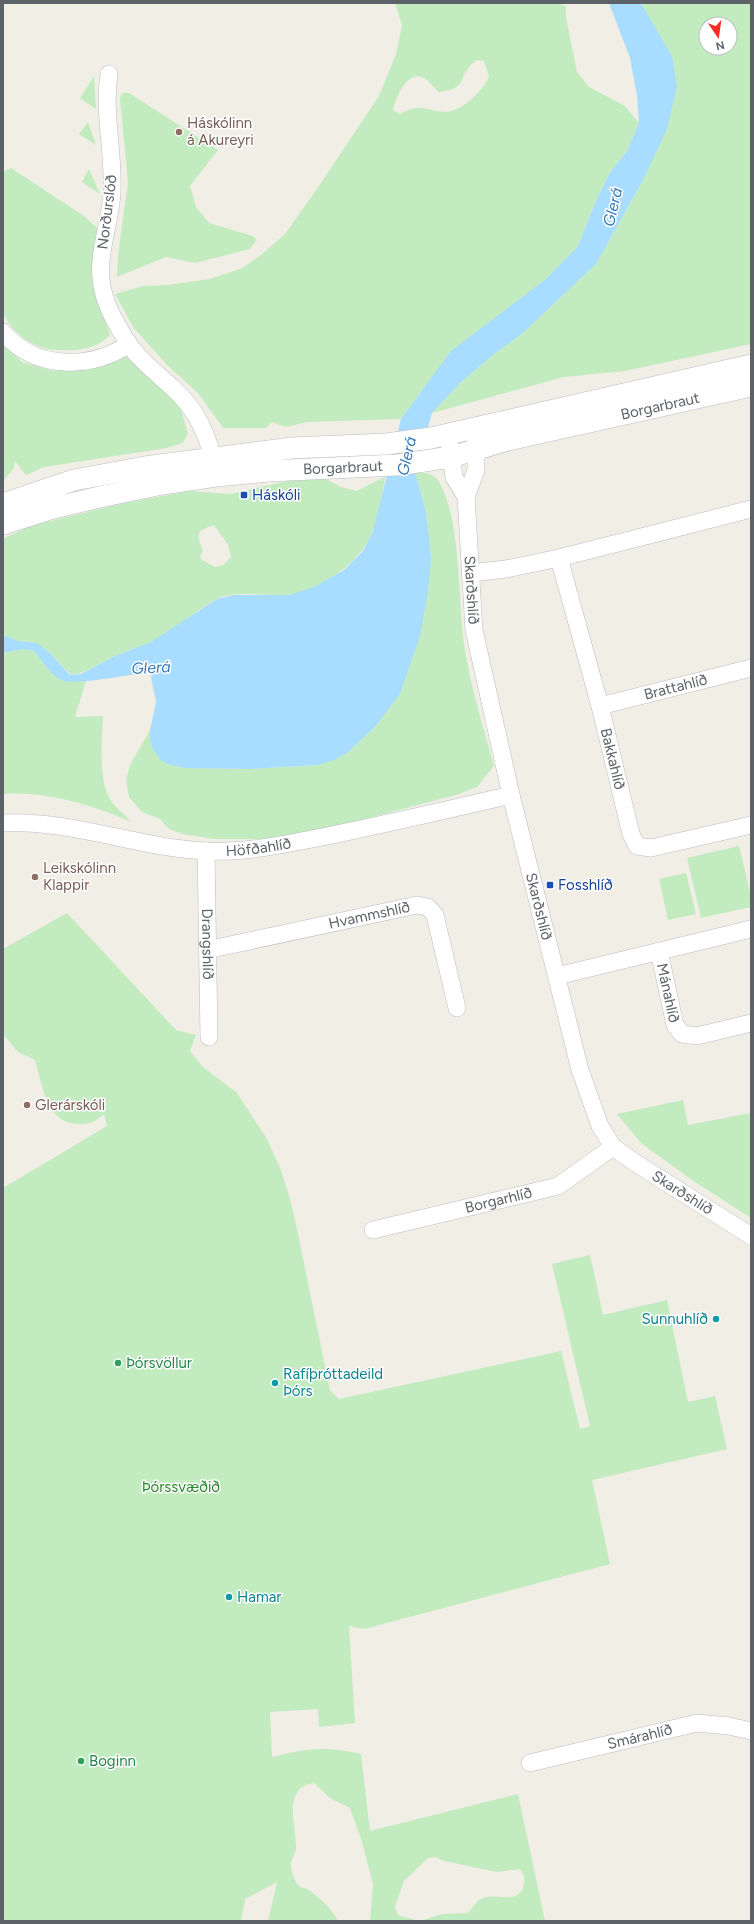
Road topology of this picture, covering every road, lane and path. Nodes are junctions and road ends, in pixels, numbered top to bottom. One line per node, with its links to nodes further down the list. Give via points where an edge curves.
1 (109, 74): 3 (street, Norðurslóð, via 106,90 112,194 103,246 101,279 112,314)
2 (3, 332): 3 (street, via 26,352 59,363 79,363 98,359)
3 (129, 344): 10 (street, Norðurslóð, via 194,411 210,444)
4 (751, 365): 6 (street, Borgarbraut)
5 (751, 386): 8 (street, Borgarbraut)
6 (475, 428): 7 (street, Borgarbraut); 8 (street, Skarðshlíð)
7 (439, 436): 9 (street, Skarðshlíð); 10 (street, Borgarbraut, via 386,444 292,448)
8 (477, 449): 9 (street, Borgarbraut); 11 (street, Skarðshlíð, via 476,470)
9 (451, 456): 10 (street, Borgarbraut, via 397,465 268,471); 11 (street, Skarðshlíð, via 454,478)
10 (214, 467): 12 (street, Borgarbraut, via 145,467 74,480); 14 (street, Borgarbraut, via 162,484 53,508)
11 (466, 497): 16 (street, Skarðshlíð)
12 (3, 504)
13 (751, 509): 15 (street)
14 (3, 524)
15 (559, 558): 16 (street, via 506,569); 18 (street, Bakkahlíð)
16 (470, 573): 19 (street, Skarðshlíð, via 474,630)
17 (751, 668): 18 (street, Brattahlíð)
18 (600, 706): 21 (street, Bakkahlíð, via 631,834 637,846 652,848)
19 (511, 795): 22 (street, Höfðahlíð, via 283,844); 26 (street, Skarðshlíð)
20 (3, 822): 22 (street, Höfðahlíð, via 42,825)
21 (751, 825)
22 (206, 851): 24 (street, Drangshlíð)
23 (751, 928): 25 (street)
24 (207, 950): 27 (street, Hvammshlíð, via 417,905 428,907 435,915); 29 (street, Drangshlíð)
25 (659, 951): 26 (street); 28 (street, Mánahlíð, via 675,1025 682,1034 697,1036)
26 (557, 976): 30 (street, Skarðshlíð, via 580,1070 600,1126)
27 (457, 1008)
28 (751, 1023)
29 (210, 1037)
30 (612, 1147): 31 (street, Borgarhlíð, via 558,1186); 32 (street, Skarðshlíð)
31 (373, 1230)
32 (751, 1236)
33 (751, 1731): 34 (street, Smárahlíð, via 729,1726 697,1724)
34 (530, 1763)

